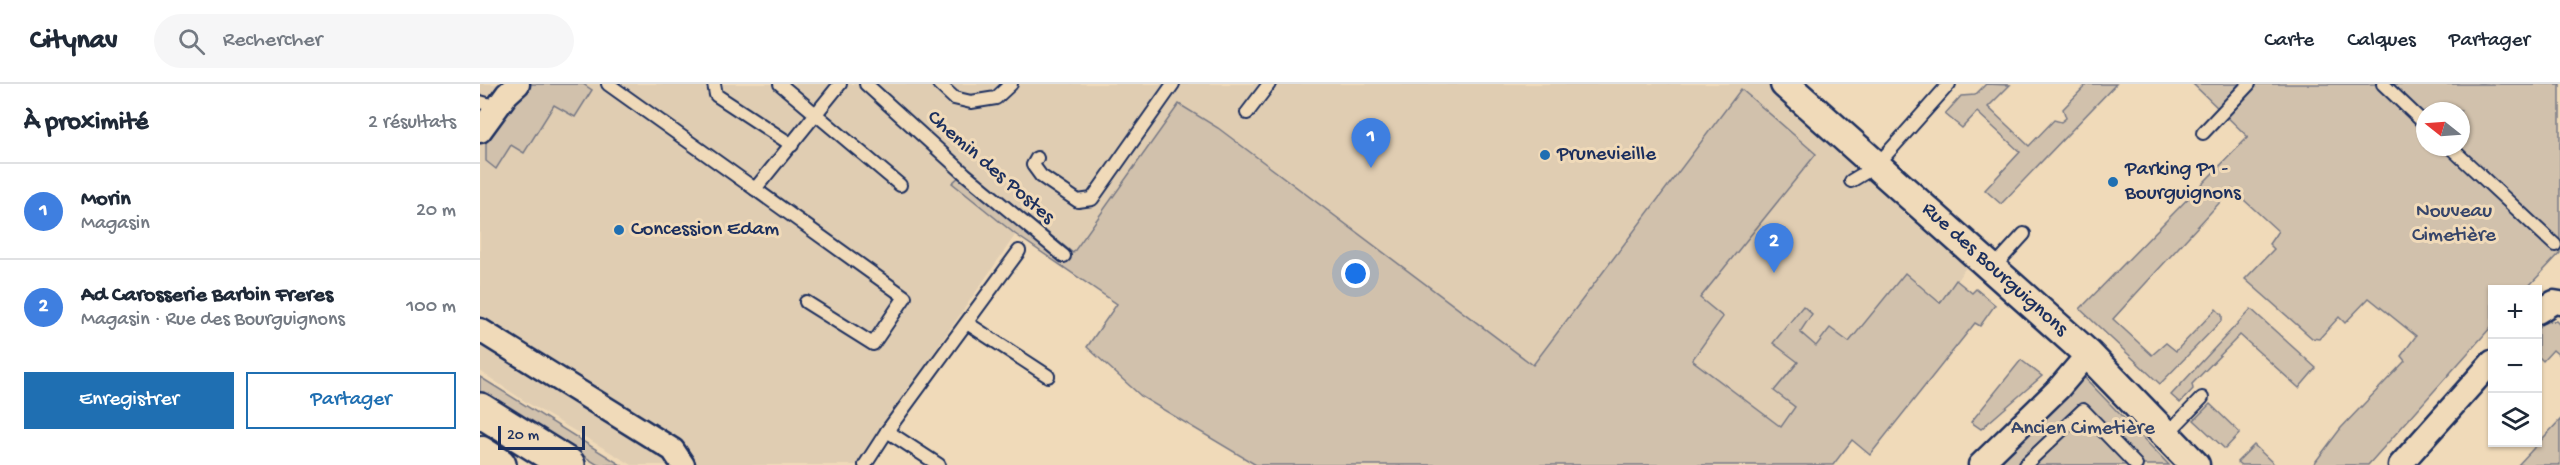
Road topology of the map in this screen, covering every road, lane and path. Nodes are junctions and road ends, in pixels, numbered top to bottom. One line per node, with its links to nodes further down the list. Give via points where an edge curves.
1 (518, 84): 15 (street)
2 (608, 84): 27 (lane)
3 (714, 84): 21 (lane, via 716,95)
4 (780, 84): 17 (lane)
5 (840, 84): 17 (lane)
6 (866, 84): 31 (lane, Chemin des Postes, via 965,174)
7 (939, 84): 8 (lane, via 954,98 971,102 996,98)
8 (1011, 84)
9 (1173, 84): 23 (lane, via 1092,199 1078,201 1041,176 1033,165)
10 (1269, 84): 16 (lane)
11 (1785, 84): 24 (street, Rue des Bourguignons)
12 (1949, 84): 24 (lane)
13 (2249, 84): 20 (lane)
14 (2383, 84): 18 (lane)
15 (489, 104): 19 (street)
16 (1247, 113)
17 (815, 115): 21 (lane); 26 (lane)
18 (2416, 115)
19 (480, 131)
20 (2203, 133)
21 (792, 145): 27 (lane)
22 (2460, 156): 29 (lane)
23 (1037, 158)
24 (1876, 166): 25 (lane); 32 (street, Rue des Bourguignons)
25 (1851, 181)
26 (900, 185)
27 (755, 189): 33 (lane, via 905,297 873,344)
28 (2024, 234): 32 (lane)
29 (2555, 245)
30 (1019, 251): 36 (lane)
31 (1064, 256)
32 (1992, 268): 38 (street, Rue des Bourguignons)
33 (806, 302)
34 (2560, 303): 35 (street)
35 (2542, 310)
36 (966, 323): 40 (lane); 43 (lane)
37 (480, 330): 46 (street, via 673,450)
38 (2088, 354): 44 (street, Rue des Bourguignons); 49 (street)
39 (2488, 368): 53 (street)
40 (1048, 376)
41 (2202, 398): 44 (lane)
42 (480, 410): 45 (main road)
43 (887, 431): 47 (lane); 48 (lane)
44 (2166, 435): 52 (street, Rue des Bourguignons)
45 (568, 465)
46 (683, 465)
47 (865, 465)
48 (939, 465)
49 (1980, 465)
50 (2025, 465): 51 (lane, via 2083,410)
51 (2136, 465)
52 (2195, 465)
53 (2400, 465)

